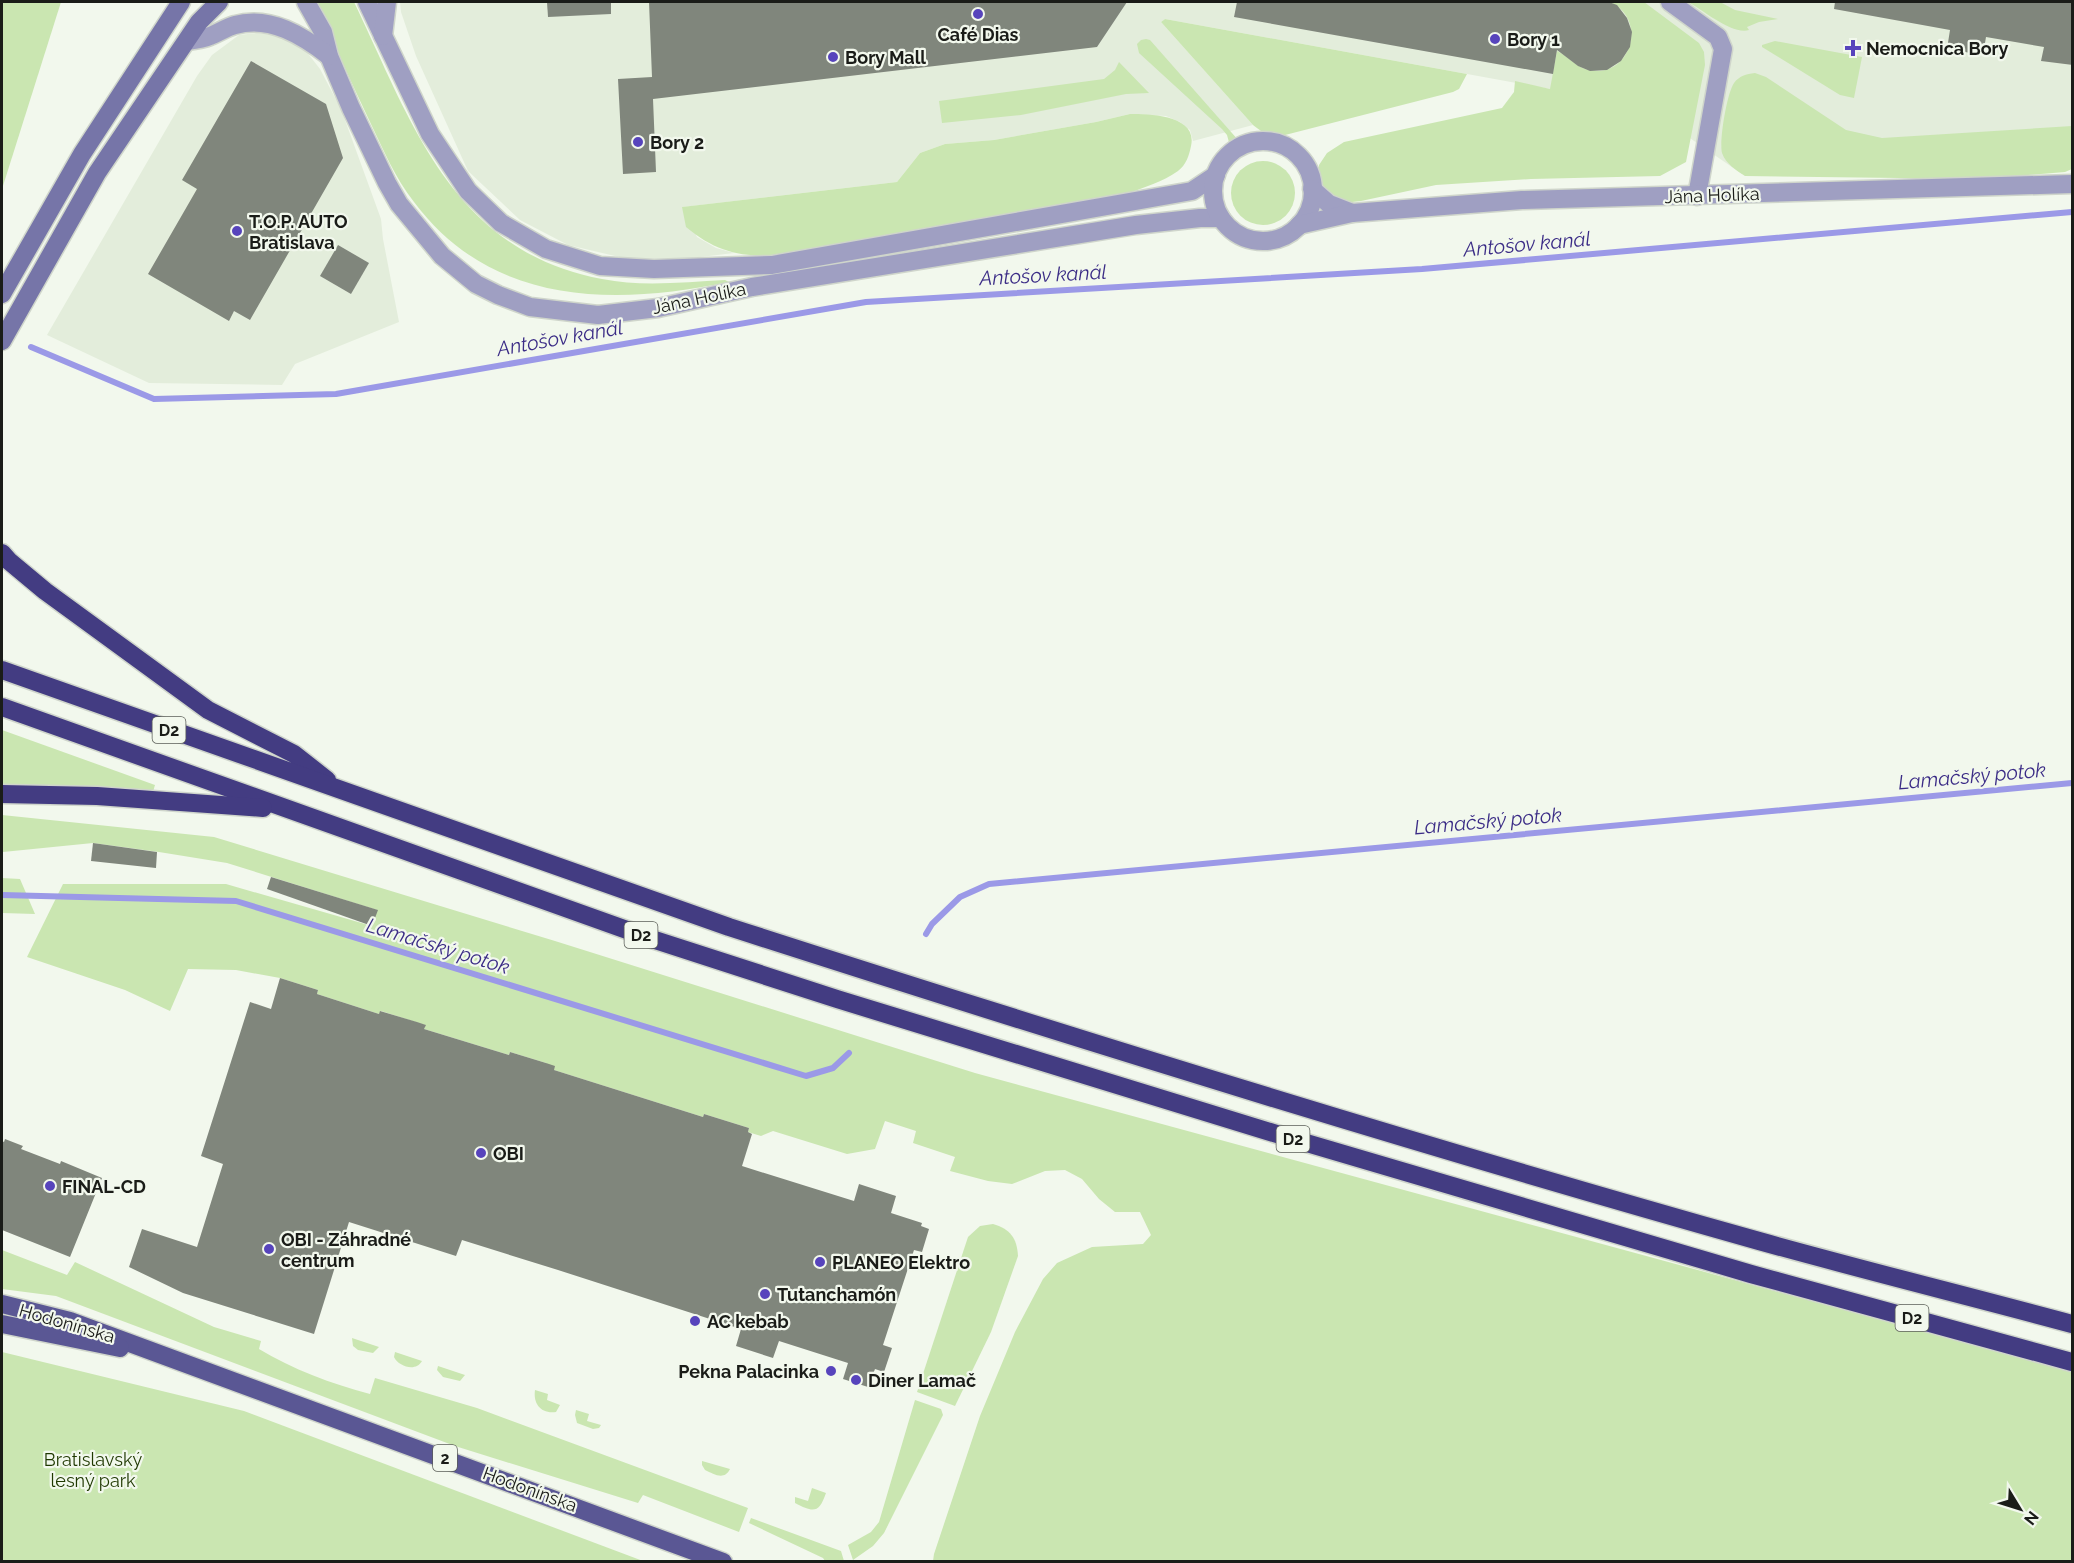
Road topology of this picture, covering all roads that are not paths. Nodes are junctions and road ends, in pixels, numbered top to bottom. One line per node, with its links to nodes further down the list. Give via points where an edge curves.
1 (180, 2): 17 (main road, via 82,154)
2 (219, 2): 8 (main road)
3 (306, 2): 9 (street, Jána Holíka, via 323,32)
4 (367, 2): 7 (street, Jána Holíka)
5 (387, 2): 7 (street)
6 (1670, 2): 13 (street, via 1718,37 1724,49)
7 (383, 38): 10 (street, Jána Holíka, via 430,134 468,191 501,223 546,249 600,266 772,266 1192,191)
8 (187, 41): 9 (street, via 207,38 236,24 261,22 289,30); 18 (main road, via 97,173)
9 (329, 56): 15 (street, Jána Holíka, via 399,204 442,256 476,284 530,307 598,315 658,308 752,287 1125,227)
10 (1216, 175): 12 (street, via 1236,150 1266,141 1285,147 1299,158 1308,170); 15 (street, via 1213,194)
11 (2073, 183): 13 (street, Jána Holíka)
12 (1312, 189): 14 (street, Jána Holíka, via 1329,204); 16 (street, via 1309,208)
13 (1697, 196): 14 (street, Jána Holíka, via 1522,200)
14 (1352, 213): 16 (street, Jána Holíka)
15 (1221, 218): 16 (street, via 1241,236 1262,241 1283,236)
16 (1299, 225)
17 (2, 294)
18 (2, 340)
19 (2, 553): 22 (highway, via 45,591 208,710 294,754)
20 (2, 670): 22 (highway, D2)
21 (2, 707): 24 (highway, D2)
22 (337, 789): 27 (highway, D2, via 729,927 1292,1105 1760,1241)
23 (2, 794): 24 (highway, via 97,796)
24 (285, 809): 29 (highway, D2, via 655,940 848,1003 1751,1274)
25 (2, 1304): 28 (main road, Hodonínska / 2, via 70,1321)
26 (2, 1324): 28 (main road, Hodonínska / 2)
27 (2073, 1324)
28 (166, 1355): 30 (main road, Hodonínska / 2)
29 (2073, 1362)
30 (723, 1562)

